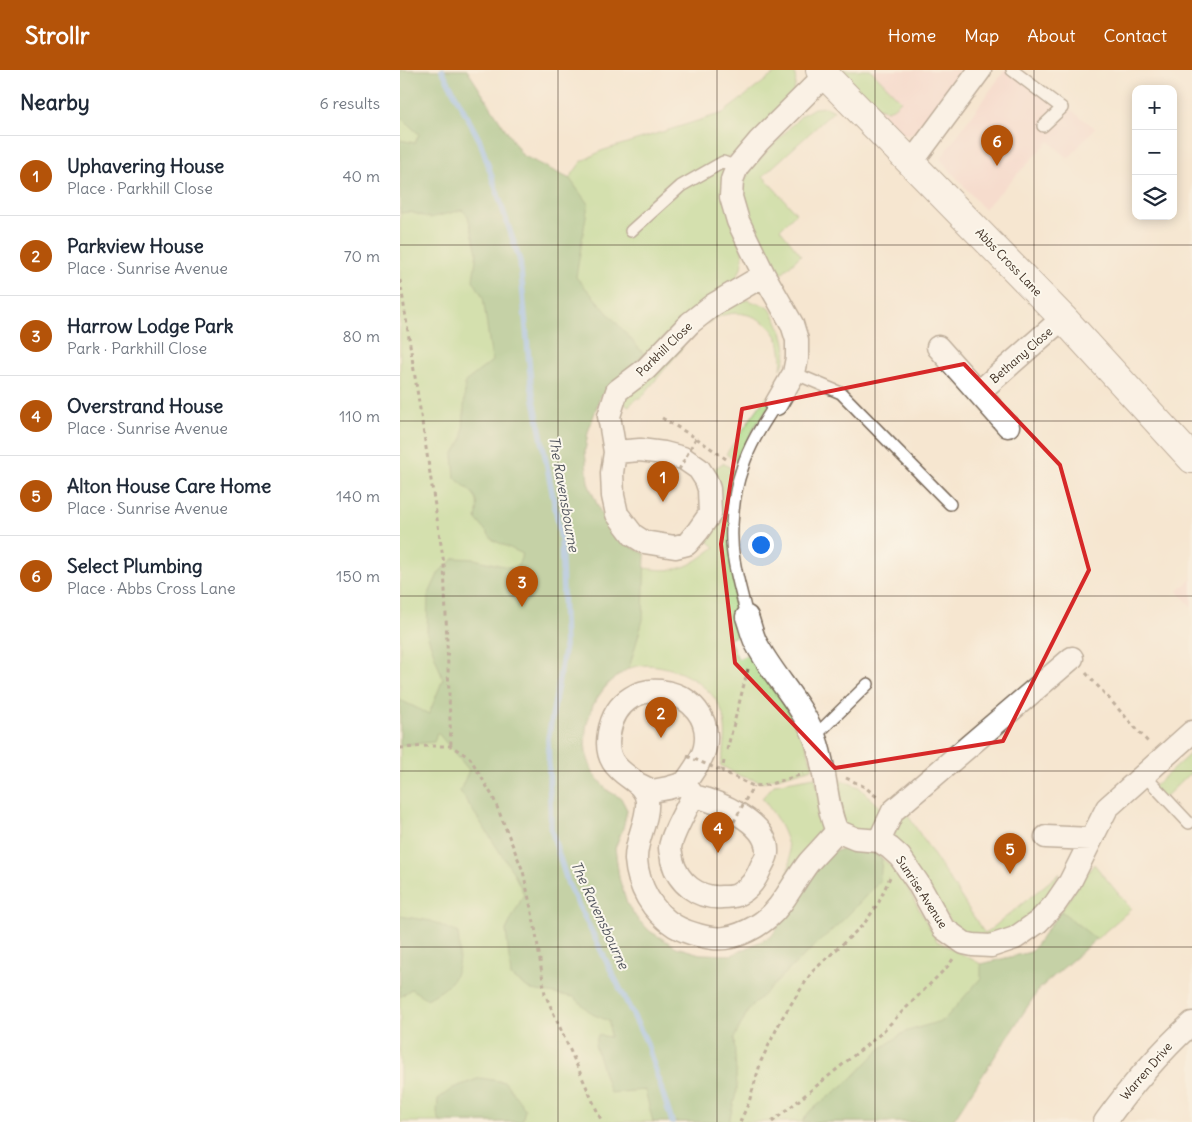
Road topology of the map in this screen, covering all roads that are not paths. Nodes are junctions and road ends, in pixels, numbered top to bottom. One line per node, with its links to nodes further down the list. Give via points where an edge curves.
1 (980, 70): 5 (street)
2 (1012, 70): 4 (lane, via 1062,108)
3 (822, 72): 5 (street, Abbs Cross Lane); 6 (street)
4 (1044, 126)
5 (912, 162): 9 (street, Abbs Cross Lane)
6 (737, 167): 7 (lane, via 723,162 696,176); 8 (street, via 732,180 734,209)
7 (631, 231)
8 (764, 275): 11 (street, via 792,324 797,340); 15 (street, Parkhill Close, via 713,305 690,323 646,369 617,391 609,416)
9 (1063, 318): 12 (street, Bethany Close); 16 (street, Abbs Cross Lane)
10 (938, 347): 12 (street, Bethany Close)
11 (794, 373): 13 (street); 17 (lane, via 841,393)
12 (979, 392): 14 (street, Bethany Close)
13 (776, 404): 18 (lane, via 759,430 741,470 734,510 734,560)
14 (1008, 426)
15 (615, 452): 15 (street, Parkhill Close, via 613,496 617,514 633,535 644,542 675,547 687,544 710,514 709,489 698,469 683,458 664,453 640,450)
16 (1192, 459)
17 (950, 504)
18 (748, 617): 22 (street, via 755,642 794,698)
19 (1072, 658): 30 (street, via 893,811)
20 (868, 684): 22 (lane)
21 (1192, 732): 23 (street, Sunrise Avenue)
22 (815, 736): 27 (street, via 830,816)
23 (1144, 775): 26 (lane); 29 (street, Sunrise Avenue, via 1107,808)
24 (640, 786): 25 (street, via 652,790); 25 (street, via 618,770 611,758 610,726 628,700 655,690 684,699 695,706 703,719 705,748); 27 (street, via 648,807 636,859 642,887 652,905 672,924 690,934 724,938 754,929 778,908 808,863)
25 (689, 789): 25 (street, via 670,849 674,868 683,882 701,896 735,896 749,888 768,854 761,833 749,821)
26 (1189, 824)
27 (837, 831): 30 (street, via 856,839)
28 (1046, 837): 29 (street)
29 (1092, 839): 30 (street, Sunrise Avenue, via 1055,904 1038,922 1015,938 991,946 964,942 943,928 918,882 896,852)
30 (879, 841)
31 (1192, 1023): 32 (street, Warren Drive, via 1125,1094)
32 (1105, 1122)

